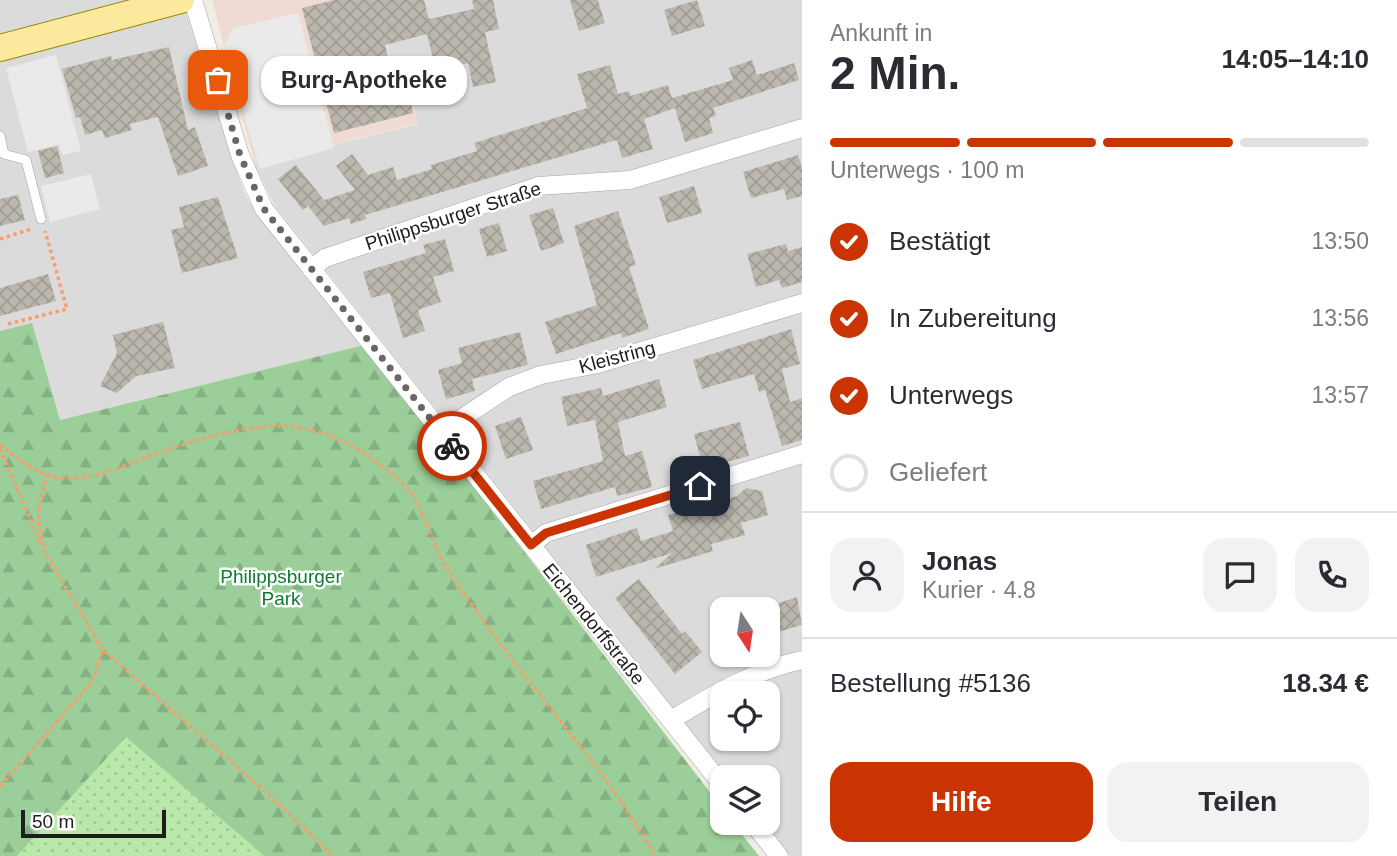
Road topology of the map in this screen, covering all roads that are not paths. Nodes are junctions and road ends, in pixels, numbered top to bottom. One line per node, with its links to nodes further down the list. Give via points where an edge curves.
1 (181, 0): 3 (main road)
2 (193, 0): 7 (street, Eichendorffstraße, via 255,193)
3 (0, 48)
4 (802, 128): 7 (street, Philippsburger Straße, via 630,180 538,186 325,258)
5 (0, 136): 6 (lane, via 4,154 26,160)
6 (42, 222)
7 (311, 268): 9 (street, Eichendorffstraße)
8 (802, 303): 9 (street, Kleistring, via 598,364 541,375 509,387)
9 (441, 432): 11 (street, Eichendorffstraße)
10 (802, 454): 11 (street, via 546,533)
11 (531, 545): 13 (street, Eichendorffstraße)
12 (802, 660): 13 (street, via 763,671)
13 (671, 720): 14 (street, Eichendorffstraße)
14 (710, 770)
15 (762, 835): 16 (street)
16 (779, 856)

